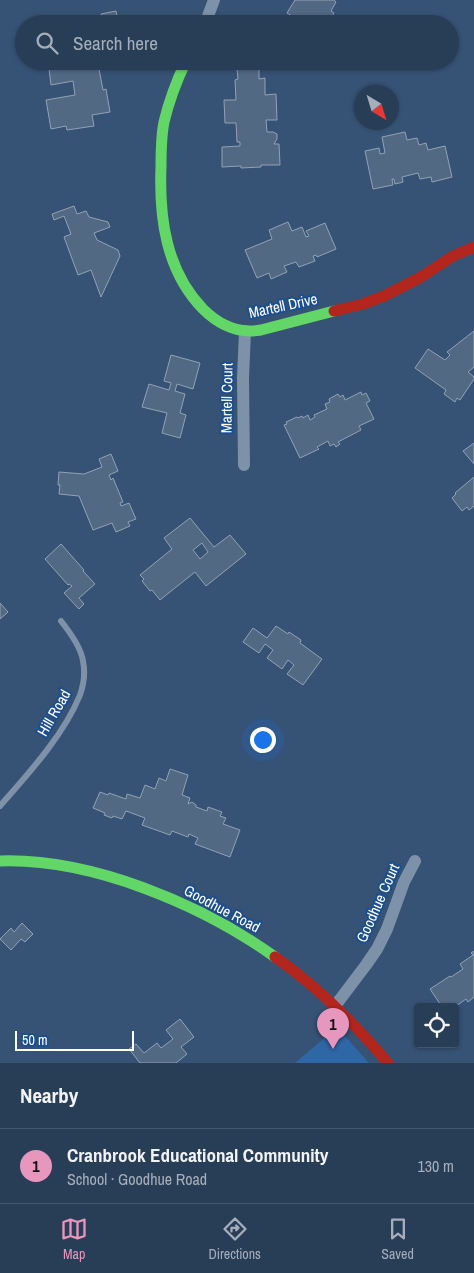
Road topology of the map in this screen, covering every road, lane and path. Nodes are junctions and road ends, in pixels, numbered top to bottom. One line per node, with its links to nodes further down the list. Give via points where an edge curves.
1 (214, 0): 2 (street)
2 (208, 15)
3 (182, 70): 5 (street, Martell Drive, via 162,136 160,190 164,233 173,262 192,296 216,321)
4 (474, 247): 5 (street, Martell Drive, via 402,287 363,304)
5 (245, 331): 6 (street, Martell Court, via 242,385)
6 (244, 465)
7 (61, 620): 8 (lane, Hill Road, via 83,658 81,693 52,744)
8 (0, 806)
9 (0, 861): 11 (street, Goodhue Road, via 62,866 176,901 272,954)
10 (415, 861): 11 (street, Goodhue Court, via 377,949)
11 (335, 1006): 12 (street, Goodhue Road)
12 (388, 1063)

